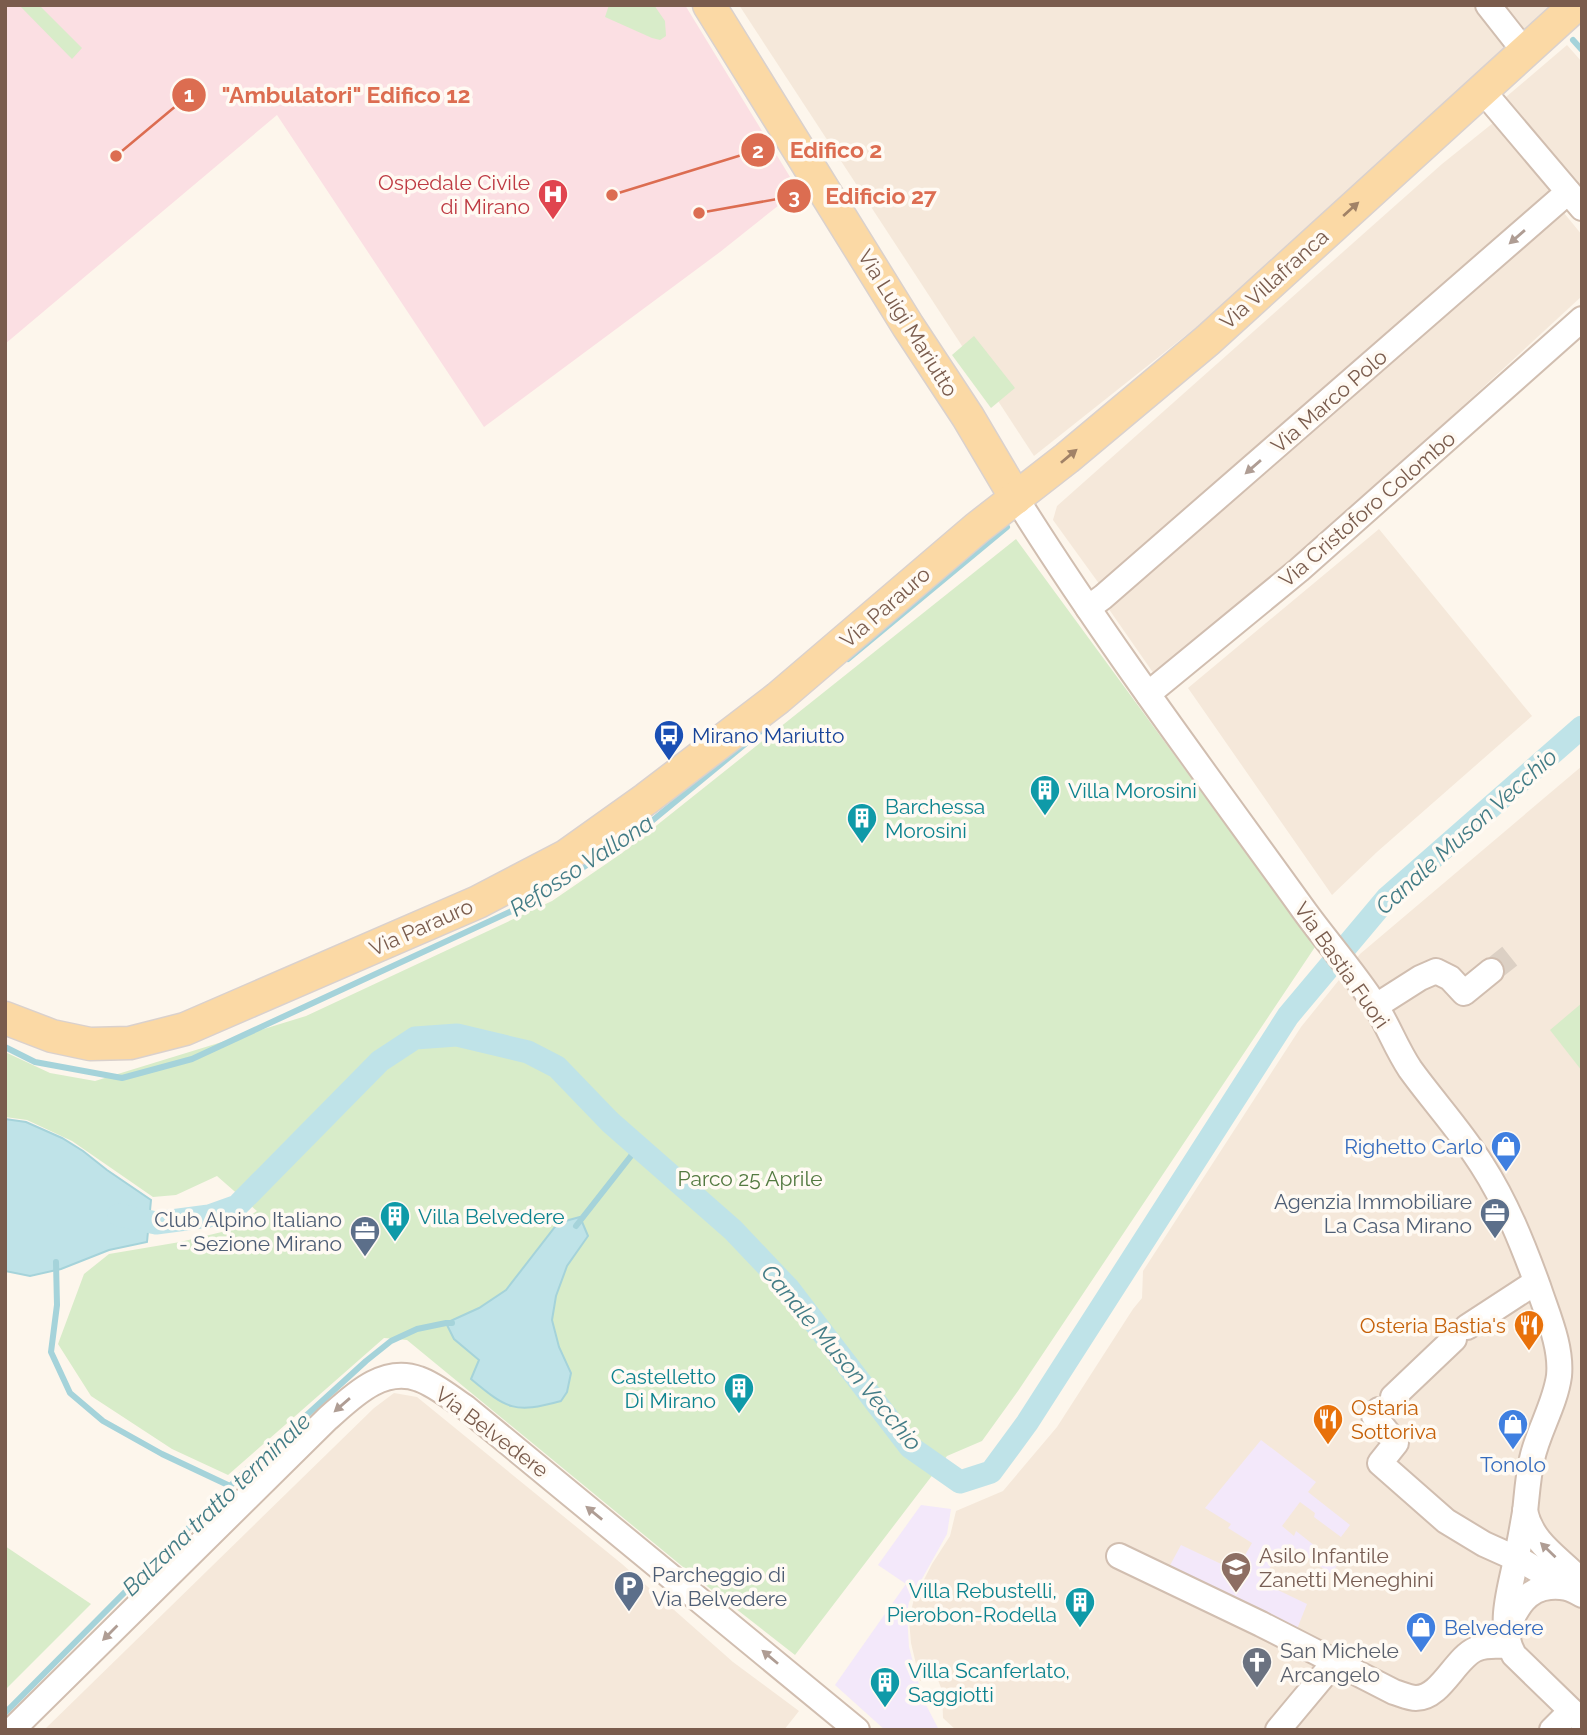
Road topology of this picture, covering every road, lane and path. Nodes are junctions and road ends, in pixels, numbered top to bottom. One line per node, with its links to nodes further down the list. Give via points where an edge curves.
1 (709, 5): 8 (main road, Via Luigi Mariutto)
2 (1488, 5): 4 (street)
3 (1576, 5): 4 (main road, Via Villafranca)
4 (1525, 52): 5 (main road, Via Villafranca)
5 (1483, 90): 6 (street); 8 (main road, Via Villafranca, one-way to 5, via 1208,340)
6 (1575, 200): 9 (street, Via Marco Polo, one-way to 9)
7 (1582, 319): 10 (street, Via Cristoforo Colombo, via 1299,570)
8 (1016, 498): 9 (street, Via Bastia Fuori); 13 (main road, Via Parauro, via 778,698 646,799 566,856 478,902 185,1029 130,1043 90,1044)
9 (1088, 608): 10 (street, Via Bastia Fuori)
10 (1148, 694): 12 (street, Via Bastia Fuori)
11 (1491, 971): 12 (street, via 1464,993 1436,971)
12 (1376, 1006): 14 (street, Via Bastia Fuori, via 1399,1051 1482,1165)
13 (5, 1018)
14 (1536, 1282): 15 (street, Via Bastia Fuori, via 1553,1332 1559,1374 1532,1458); 17 (street, via 1460,1333 1374,1416 1396,1443 1380,1463 1446,1521)
15 (1525, 1511): 17 (street, Via Bastia Fuori); 18 (street, one-way to 15, via 1540,1542)
16 (1119, 1556): 20 (street)
17 (1516, 1558): 18 (street); 19 (street, Via Bastia Fuori, via 1505,1609)
18 (1576, 1587): 19 (street, via 1532,1592 1523,1599)
19 (1508, 1637): 20 (street, via 1464,1656 1435,1689 1418,1699); 21 (street, via 1514,1655)
20 (1333, 1661): 24 (street)
21 (1576, 1716): 25 (street)
22 (12, 1730): 23 (street, Via Belvedere, one-way to 22, via 466,1408 418,1379 402,1376 372,1383 327,1419)
23 (857, 1730)
24 (1278, 1730)
25 (1552, 1730)

